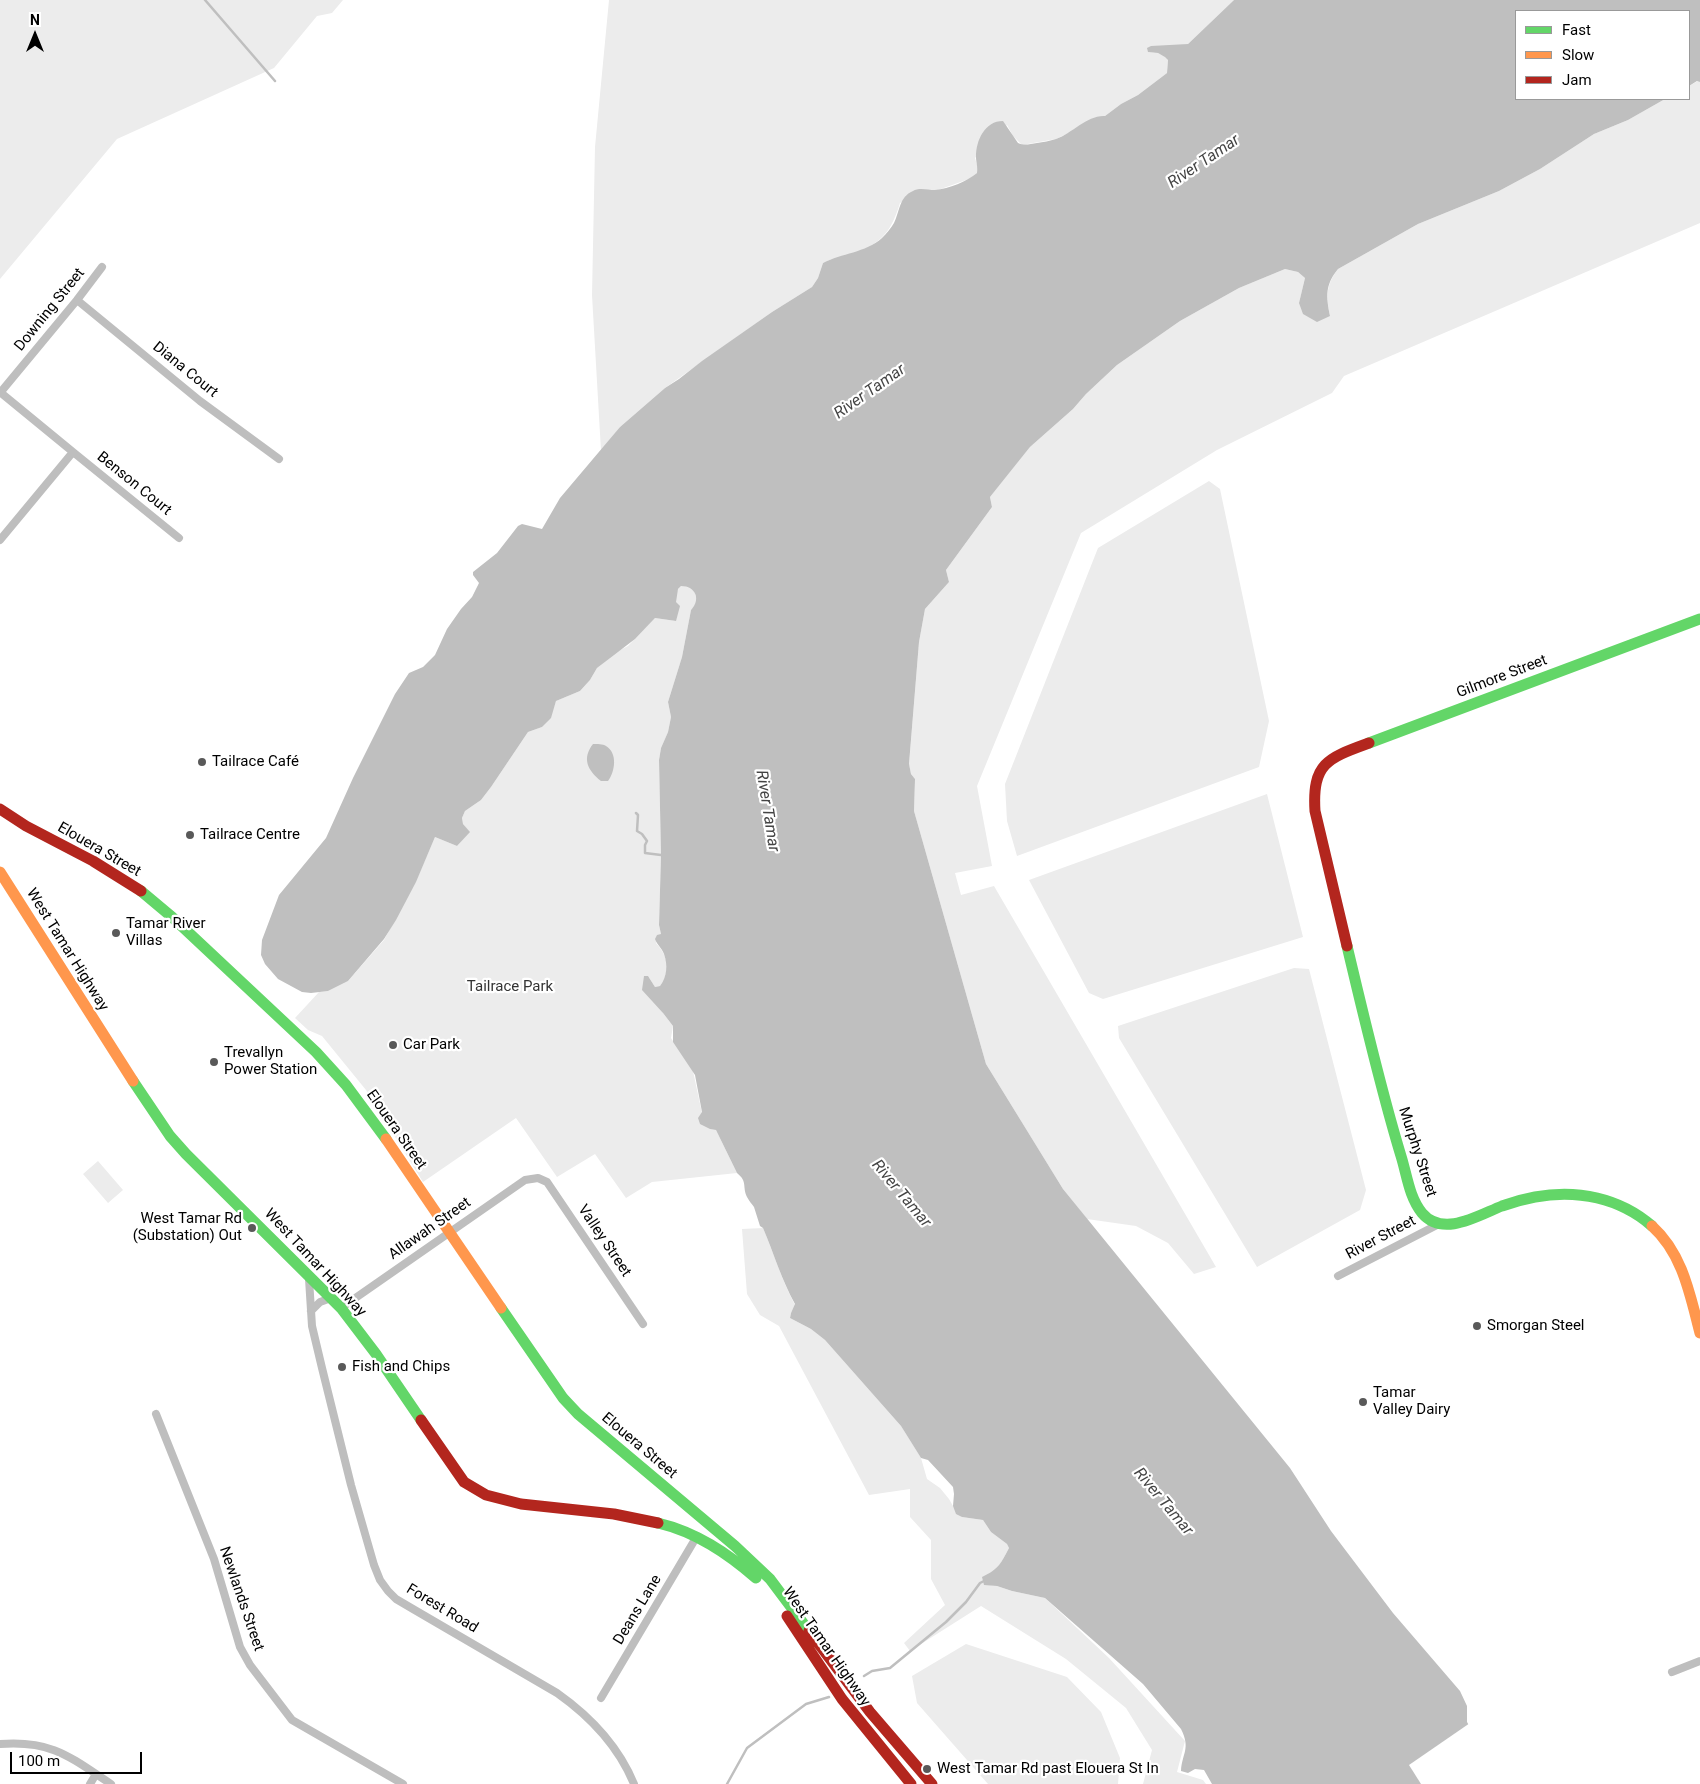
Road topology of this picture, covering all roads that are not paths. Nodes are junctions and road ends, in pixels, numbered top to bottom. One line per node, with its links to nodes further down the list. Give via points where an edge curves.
1 (102, 267): 2 (street, Downing Street)
2 (77, 300): 3 (street, Downing Street); 5 (street, Diana Court, via 200,401)
3 (0, 392): 4 (street, Benson Court)
4 (73, 452): 6 (street, Benson Court); 7 (street)
5 (279, 459)
6 (179, 538)
7 (0, 540)
8 (1700, 619): 9 (main road, Gilmore Street, via 1346,751)
9 (1318, 771): 13 (main road, Murphy Street, via 1313,789 1315,811 1389,1120 1414,1200 1422,1214)
10 (0, 809): 14 (main road, Elouera Street, via 146,894 299,1034 365,1111)
11 (0, 872): 15 (main road, West Tamar Highway, via 170,1136)
12 (538, 1178): 14 (street, Allawah Street, via 526,1180); 20 (street, Valley Street, via 547,1182)
13 (1437, 1225): 16 (street, River Street); 21 (main road, via 1454,1225 1514,1202 1544,1196 1569,1193 1613,1201 1646,1221 1673,1252 1682,1271)
14 (449, 1233): 18 (street, Allawah Street); 23 (main road, Elouera Street, via 563,1398)
15 (309, 1275): 17 (main road, West Tamar Highway); 19 (street, Forest Road)
16 (1338, 1276)
17 (331, 1298): 18 (main road, West Tamar Highway); 19 (street, via 320,1302)
18 (341, 1308): 24 (main road, West Tamar Highway, via 453,1467 472,1488 507,1502 637,1517)
19 (311, 1311): 33 (street, Forest Road, via 346,1467 380,1580 396,1599 574,1705 601,1730)
20 (643, 1324)
21 (1700, 1333)
22 (156, 1414): 32 (street, Newlands Street, via 214,1560 240,1647 250,1665 292,1720)
23 (711, 1526): 35 (main road, West Tamar Highway, via 776,1586 864,1705)
24 (697, 1536): 27 (street, Deans Lane); 34 (main road, West Tamar Highway, via 731,1556 762,1584 781,1607 838,1694)
25 (1700, 1661): 26 (street)
26 (1672, 1672)
27 (601, 1698)
28 (0, 1744): 29 (street, via 39,1744 71,1757)
29 (96, 1774): 30 (street); 31 (street)
30 (90, 1784)
31 (111, 1784)
32 (402, 1784)
33 (634, 1784)
34 (911, 1784)
35 (932, 1784)

